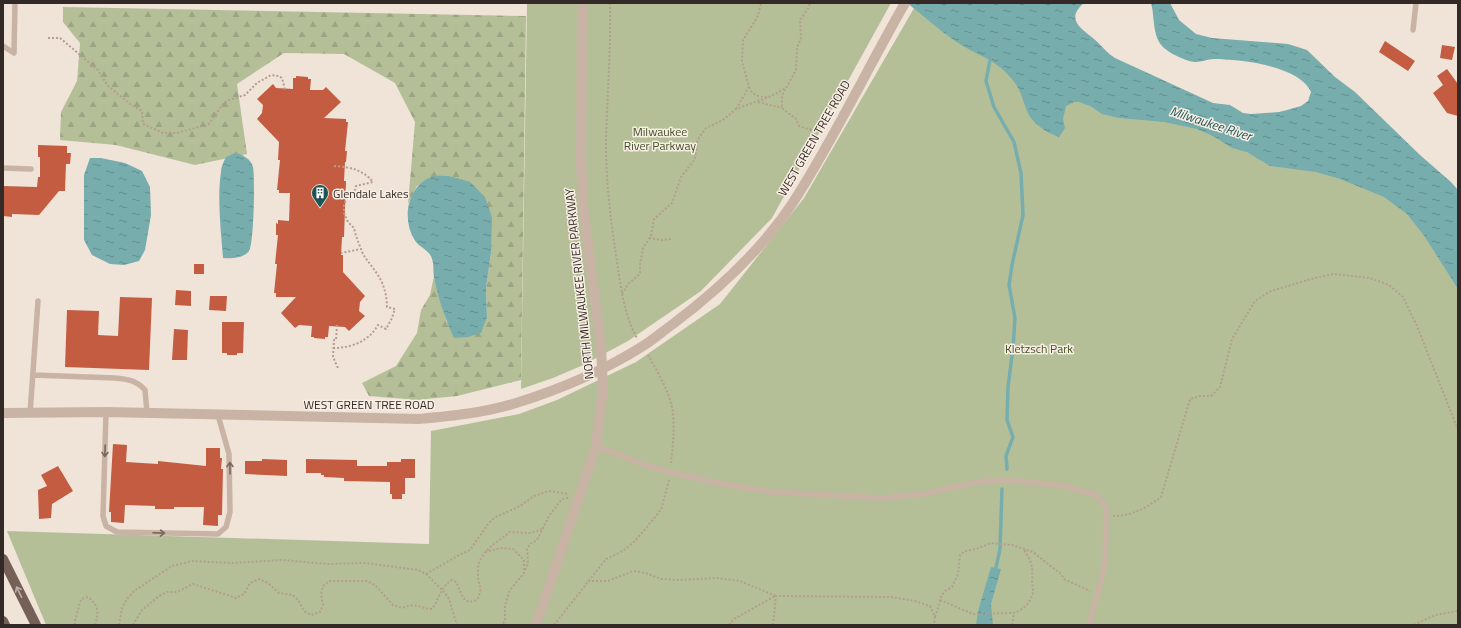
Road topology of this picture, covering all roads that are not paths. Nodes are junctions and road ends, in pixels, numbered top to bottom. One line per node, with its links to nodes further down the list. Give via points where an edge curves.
1 (15, 3): 6 (lane, via 14,52)
2 (582, 3): 10 (street, NORTH MILWAUKEE RIVER PARKWAY, via 582,198)
3 (905, 3): 10 (street, WEST GREEN TREE ROAD, via 814,168 791,205 760,245 734,273 698,305 642,346)
4 (1416, 3): 5 (lane)
5 (1413, 30)
6 (3, 46)
7 (3, 168): 8 (lane)
8 (31, 168)
9 (38, 301): 11 (lane)
10 (603, 368): 16 (street, WEST GREEN TREE ROAD, via 569,385 515,404 469,414 419,419); 17 (street, NORTH MILWAUKEE RIVER PARKWAY)
11 (33, 375): 14 (lane, via 127,379 144,390); 15 (lane)
12 (106, 412): 14 (street, WEST GREEN TREE ROAD); 15 (street, WEST GREEN TREE ROAD); 16 (lane, one-way to 16, via 103,516 106,526 117,532 218,534 226,527 230,512 229,454)
13 (3, 413): 15 (street, WEST GREEN TREE ROAD)
14 (147, 413): 16 (street, WEST GREEN TREE ROAD)
15 (30, 414)
16 (218, 415)
17 (596, 446): 22 (street, NORTH MILWAUKEE RIVER PARKWAY); 23 (lane, via 670,472 771,492 882,498 923,494 984,481 1021,481 1064,486 1096,495 1106,508 1105,566)
18 (3, 559): 21 (main road, one-way to 18)
19 (3, 621): 20 (main road)
20 (5, 625)
21 (36, 625)
22 (536, 625)
23 (1089, 625)

